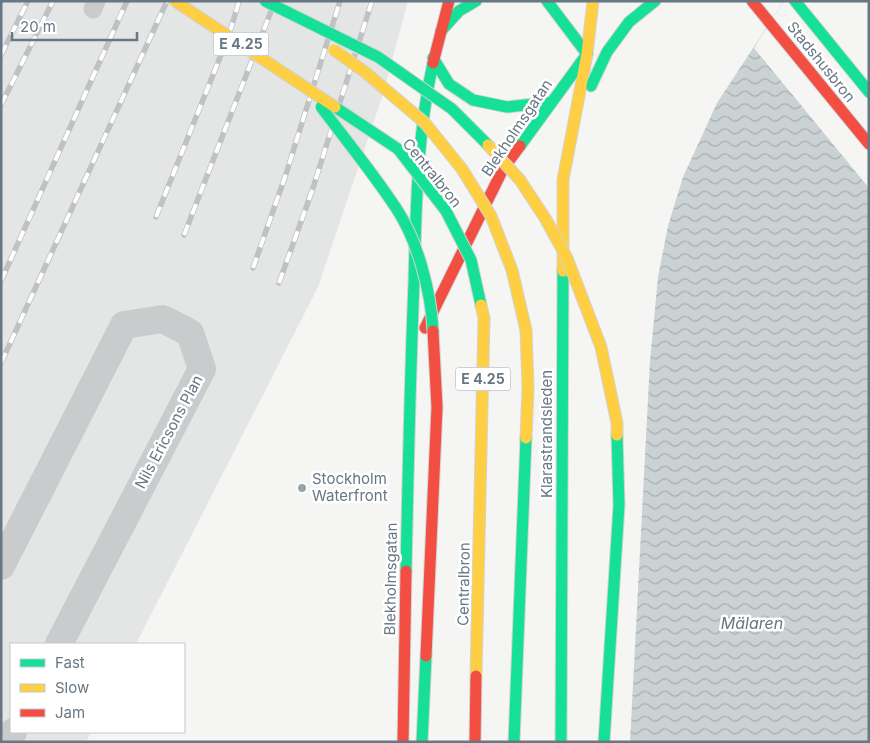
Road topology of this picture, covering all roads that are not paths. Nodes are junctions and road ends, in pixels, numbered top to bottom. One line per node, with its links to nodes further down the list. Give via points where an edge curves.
1 (174, 1): 13 (main road, Centralbron / E 4.25, bridge)
2 (264, 1): 24 (main road, Centralbron / E 4.25, bridge, via 365,72 425,124 462,169 491,216 512,270 526,330 528,388); 26 (main road, bridge, via 378,57 452,109 520,180 567,258 601,347 617,423 619,505)
3 (449, 1): 10 (main road, Blekholmsgatan)
4 (476, 1): 10 (main road, via 459,11)
5 (548, 1): 11 (main road)
6 (593, 1): 11 (main road, Klarastrandsleden)
7 (655, 1): 16 (main road, Klarastrandsleden, via 629,22 607,52)
8 (752, 1): 17 (main road, Stadshusbron)
9 (795, 1): 14 (main road, Stadshusbron)
10 (438, 34): 12 (main road, Blekholmsgatan)
11 (587, 54): 15 (main road, Blekholmsgatan); 16 (main road, Klarastrandsleden)
12 (434, 58): 15 (main road, via 449,84 473,100 507,107); 18 (main road, Blekholmsgatan, via 419,154)
13 (307, 88): 22 (main road, bridge, via 397,209 420,258 432,316 437,407); 23 (main road, Centralbron / E 4.25, bridge, via 398,149 446,211 471,260 484,318)
14 (869, 92)
15 (552, 102): 18 (main road, Blekholmsgatan, via 503,169)
16 (572, 128): 25 (main road, Klarastrandsleden, via 563,180)
17 (869, 144)
18 (411, 357): 21 (main road, Blekholmsgatan)
19 (1, 566): 20 (street, Nils Ericsons Plan, bridge, via 124,325 163,319 190,333 202,369)
20 (60, 643)
21 (403, 742)
22 (422, 742)
23 (475, 742)
24 (514, 742)
25 (561, 742)
26 (604, 742)

